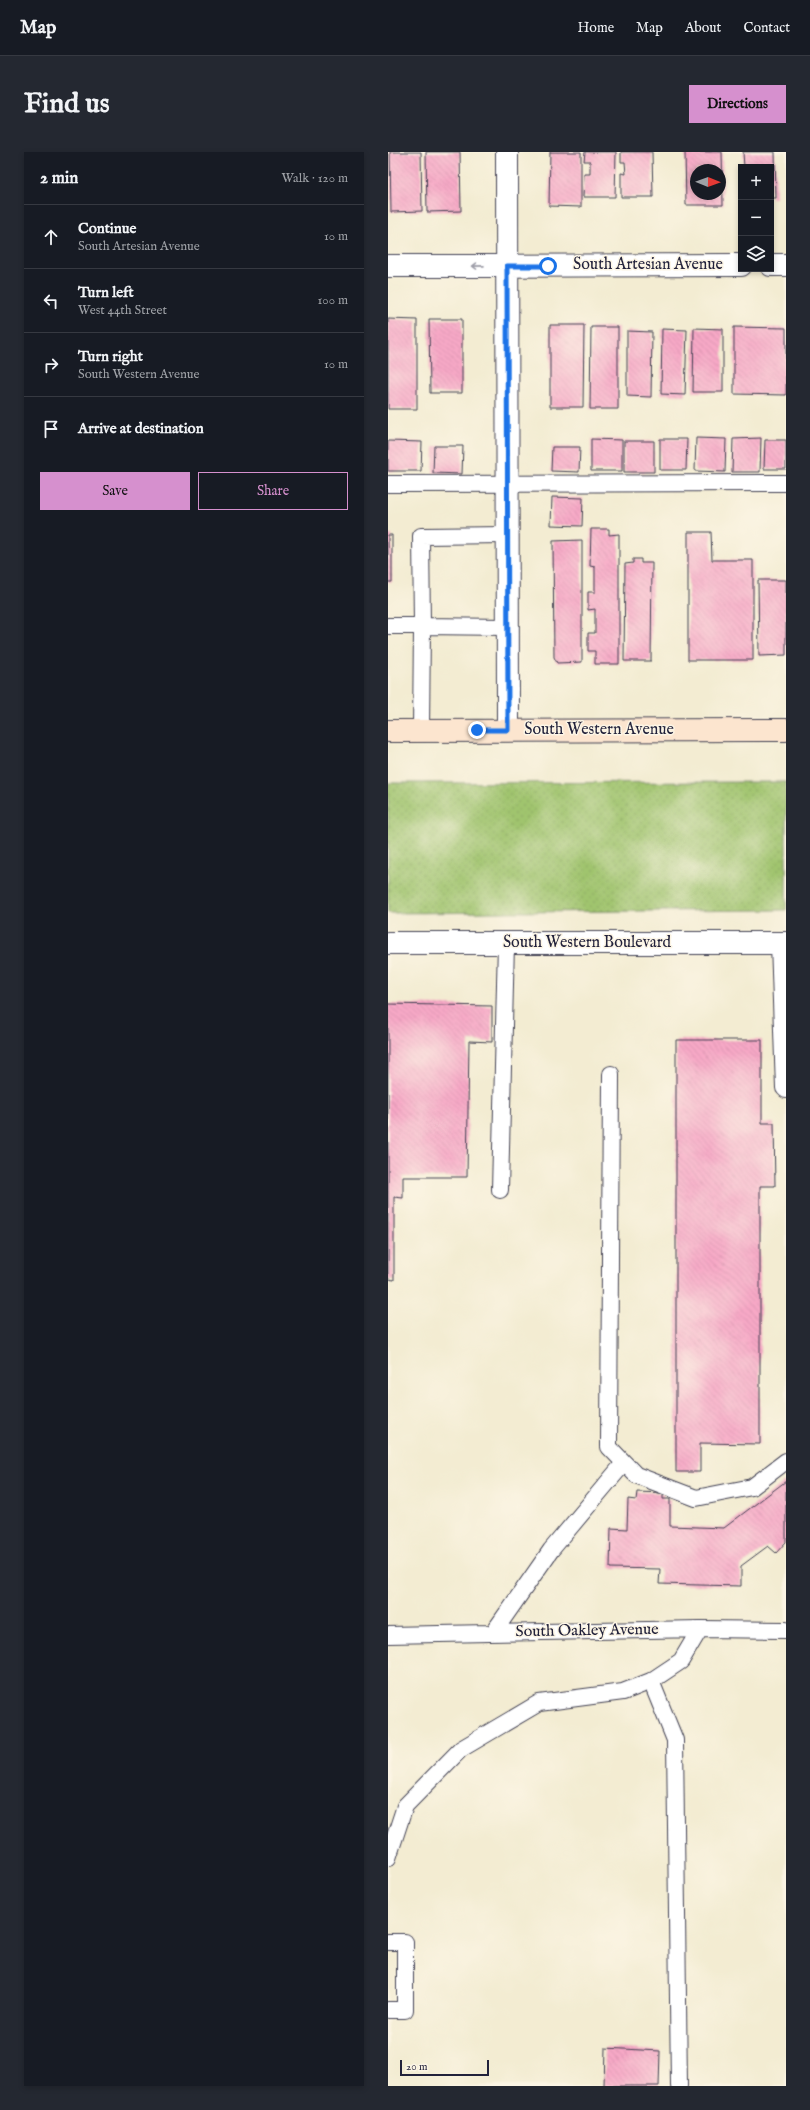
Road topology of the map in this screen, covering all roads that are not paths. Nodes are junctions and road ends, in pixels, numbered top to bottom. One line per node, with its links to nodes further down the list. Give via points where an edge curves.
1 (507, 152): 6 (street)
2 (738, 265): 6 (street, South Artesian Avenue)
3 (774, 265): 4 (street)
4 (786, 265)
5 (388, 266): 6 (street, South Artesian Avenue, one-way to 5)
6 (507, 266): 7 (street)
7 (507, 483): 8 (lane); 9 (lane); 10 (street)
8 (786, 483)
9 (388, 484)
10 (508, 535): 12 (lane, via 421,536); 13 (street)
11 (388, 626): 12 (lane)
12 (422, 626): 13 (lane); 17 (lane)
13 (508, 627): 14 (street)
14 (508, 730): 15 (main road, South Western Avenue); 17 (main road, South Western Avenue)
15 (786, 730)
16 (388, 731): 17 (main road, South Western Avenue)
17 (421, 731)
18 (388, 943): 19 (street, South Western Boulevard)
19 (506, 943): 20 (street, South Western Boulevard); 23 (lane)
20 (783, 943): 22 (lane)
21 (611, 1074): 25 (lane, via 609,1447)
22 (786, 1090)
23 (500, 1190)
24 (786, 1461): 25 (lane, via 752,1486 696,1498 636,1475)
25 (624, 1463): 28 (lane, via 551,1550)
26 (700, 1629): 27 (lane, South Oakley Avenue); 28 (lane, South Oakley Avenue); 30 (lane, via 681,1661)
27 (786, 1630)
28 (493, 1633): 29 (lane, South Oakley Avenue)
29 (388, 1635)
30 (651, 1681): 31 (lane, via 623,1692 539,1703 461,1749 406,1806); 34 (lane, via 675,1740)
31 (388, 1858)
32 (388, 1942): 33 (lane, via 405,1942 405,2010)
33 (388, 2010)
34 (679, 2086)

